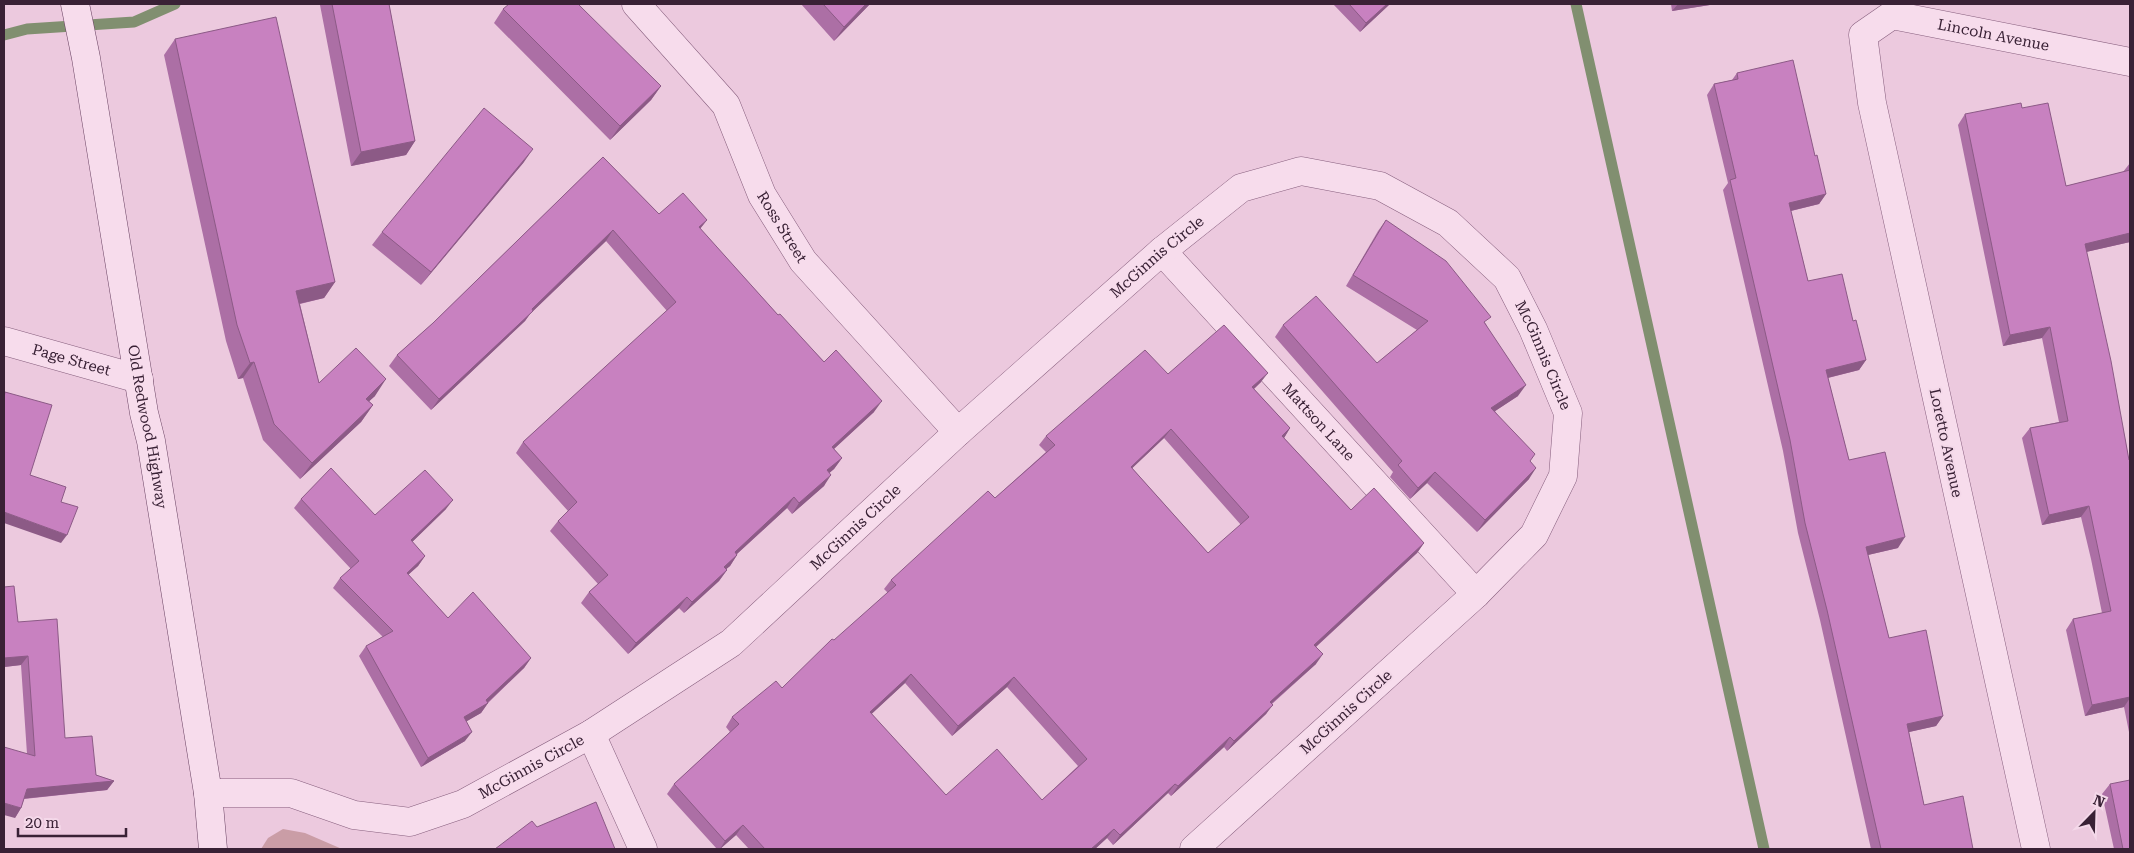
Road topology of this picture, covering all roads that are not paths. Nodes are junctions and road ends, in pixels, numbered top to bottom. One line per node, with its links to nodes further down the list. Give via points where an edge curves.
1 (75, 4): 7 (street, Old Redwood Highway)
2 (636, 4): 8 (street, Ross Street, via 726,105 762,195 802,262)
3 (1863, 35): 4 (street, Lincoln Avenue, via 1892,16); 15 (street, Loretto Avenue, via 1872,103)
4 (2130, 62)
5 (1162, 251): 8 (street, McGinnis Circle); 9 (street, Mattson Lane); 9 (street, McGinnis Circle, via 1241,188 1301,171 1380,186 1448,223 1507,278 1533,329 1568,413 1563,476 1534,535)
6 (4, 340): 7 (street, Page Street)
7 (139, 379): 11 (street, Old Redwood Highway)
8 (958, 432): 10 (street, McGinnis Circle, via 732,643)
9 (1476, 594): 14 (street, McGinnis Circle)
10 (591, 734): 11 (street, McGinnis Circle, via 463,804 410,822 354,815 291,793); 13 (street)
11 (208, 793): 12 (street, Old Redwood Highway)
12 (212, 849)
13 (643, 849)
14 (1194, 849)
15 (2036, 849)

